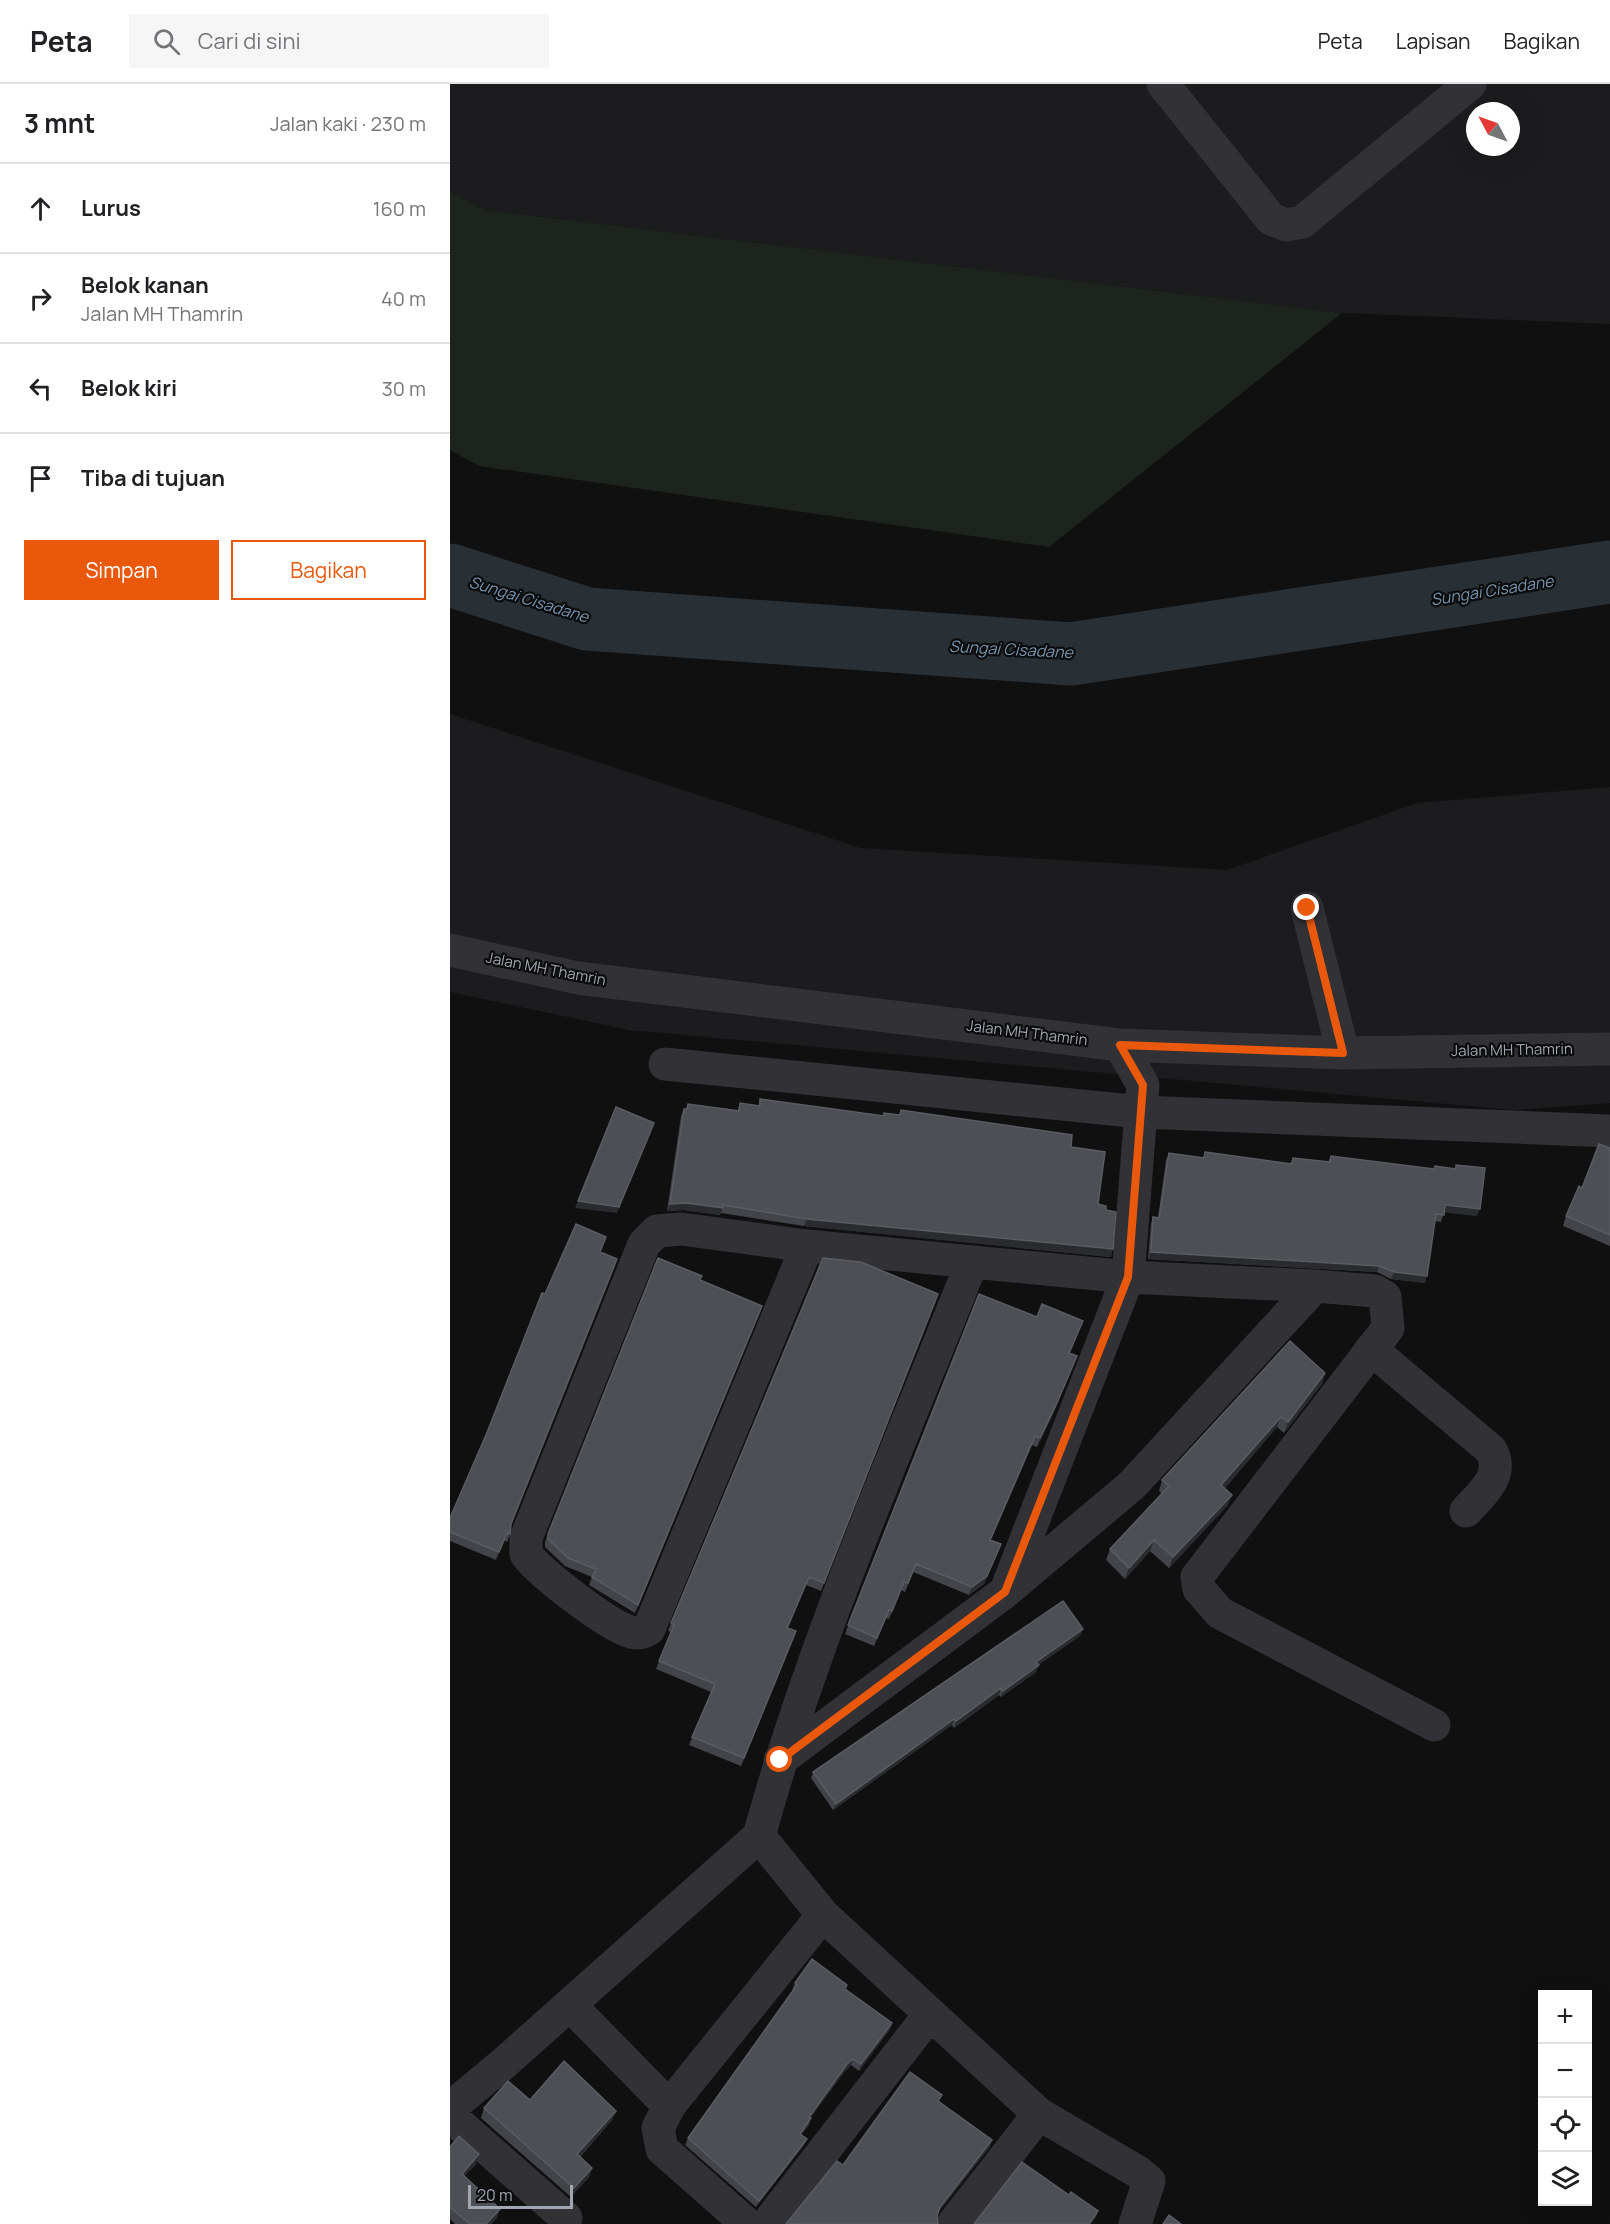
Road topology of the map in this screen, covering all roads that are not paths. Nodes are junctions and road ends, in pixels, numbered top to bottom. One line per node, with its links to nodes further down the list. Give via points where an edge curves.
1 (1163, 84): 2 (street, via 1271,219 1286,225 1302,222)
2 (1470, 84)
3 (1307, 908): 7 (street)
4 (450, 950): 5 (street, Jalan MH Thamrin, via 578,978)
5 (1120, 1045): 7 (street, Jalan MH Thamrin); 9 (street, via 1143,1085)
6 (1610, 1049): 7 (street, Jalan MH Thamrin)
7 (1343, 1053)
8 (665, 1064): 9 (street)
9 (1141, 1112): 10 (street); 13 (street)
10 (1610, 1131)
11 (807, 1246): 11 (street, via 667,1229 649,1236 644,1244 525,1547 535,1566 618,1626 633,1633 644,1632 653,1622); 12 (street)
12 (972, 1262): 13 (street); 19 (street, via 816,1658)
13 (1128, 1277): 14 (street); 17 (street)
14 (1315, 1286): 15 (street, via 1375,1291 1385,1297 1388,1328); 17 (street, via 1132,1485)
15 (1371, 1349): 16 (street, via 1491,1450 1497,1467 1492,1483); 18 (street, via 1197,1577 1199,1589 1220,1613)
16 (1466, 1511)
17 (1005, 1592): 19 (street)
18 (1434, 1725)
19 (780, 1760): 20 (street)
20 (759, 1836): 21 (street); 22 (street)
21 (823, 1915): 23 (street); 24 (street)
22 (570, 2005): 24 (street); 25 (street)
23 (930, 2014): 26 (street); 30 (street)
24 (669, 2106): 29 (street, via 658,2128 662,2149)
25 (450, 2108)
26 (1038, 2114): 31 (street); 32 (street, via 1149,2181)
27 (450, 2116): 28 (street)
28 (566, 2218)
29 (747, 2224)
30 (767, 2224)
31 (953, 2224)
32 (1135, 2224)

